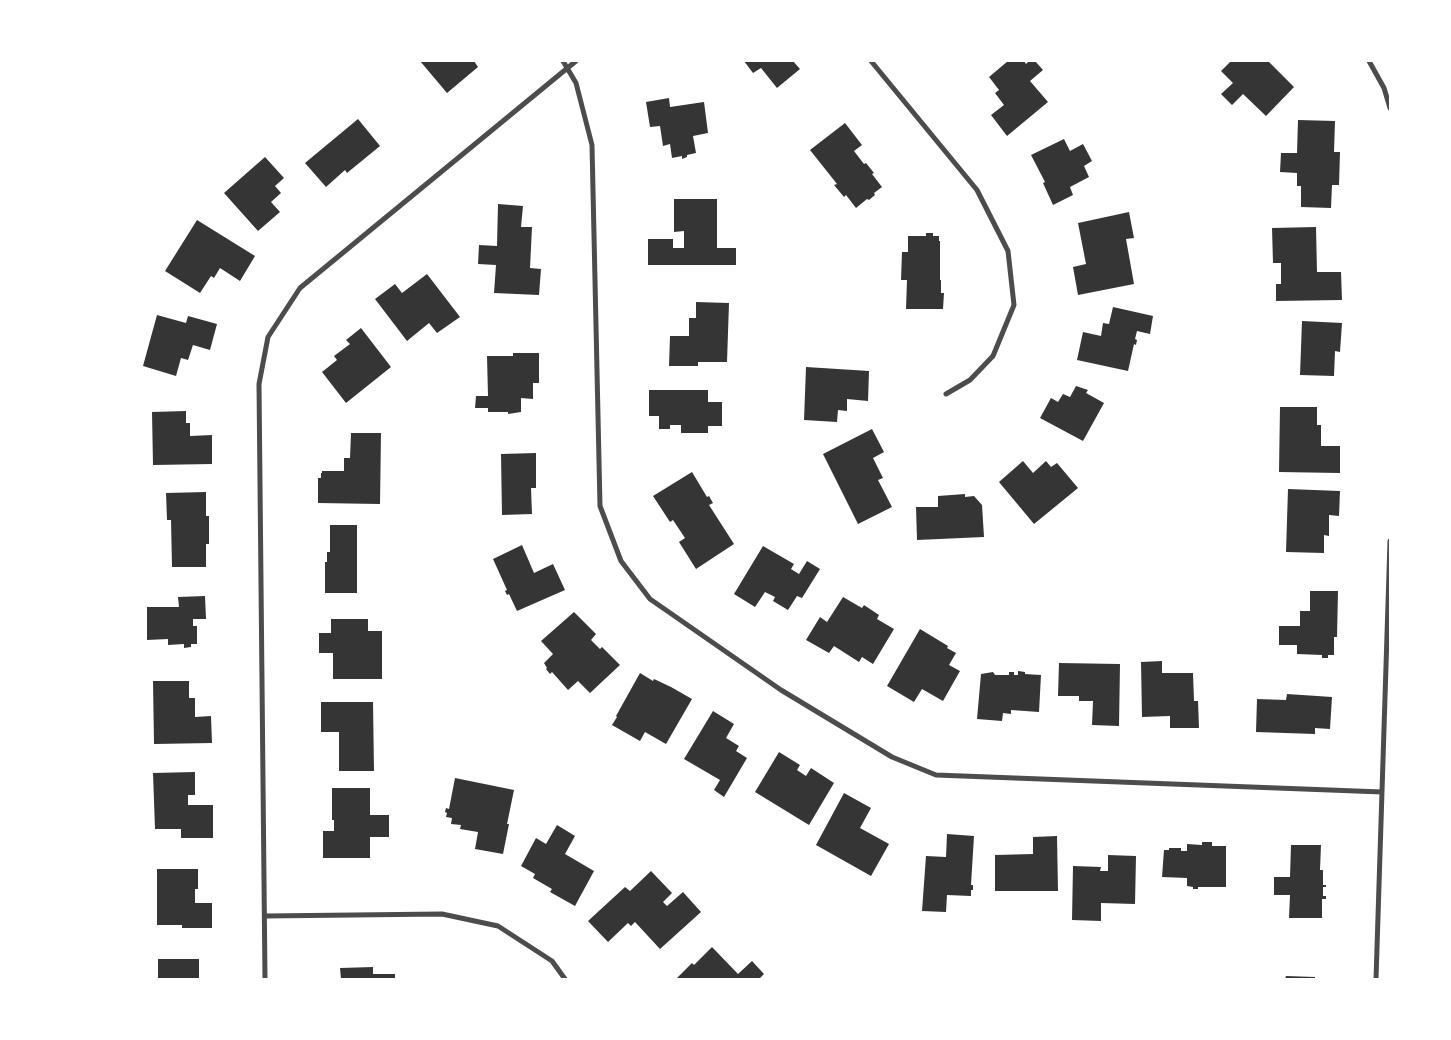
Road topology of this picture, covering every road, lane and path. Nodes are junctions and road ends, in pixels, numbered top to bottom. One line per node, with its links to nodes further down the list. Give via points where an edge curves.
1 (563, 61): 5 (street)
2 (576, 61): 5 (street)
3 (871, 61): 7 (street, via 977,190 1008,251 1014,306 993,356 970,380)
4 (1369, 61): 6 (street, via 1384,88)
5 (568, 68): 9 (street, via 576,83 592,145 600,506 620,561 650,599 781,690 892,757 936,775); 10 (street, via 300,288 268,337 259,384)
6 (1390, 108)
7 (946, 394)
8 (1390, 541): 9 (street)
9 (1382, 792): 13 (street)
10 (264, 916): 11 (street); 12 (street, via 442,914 498,926 552,961)
11 (265, 979)
12 (565, 979)
13 (1376, 979)

